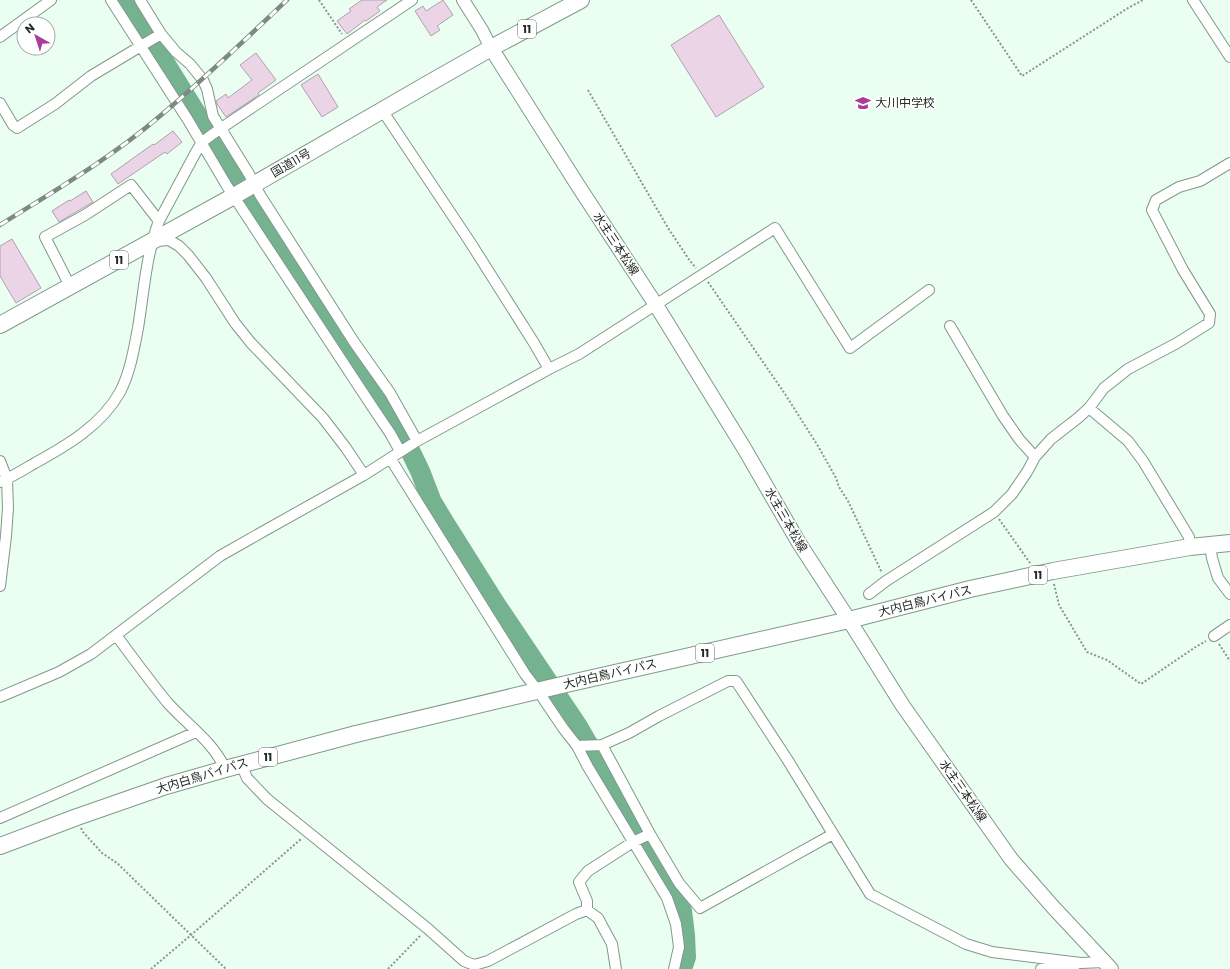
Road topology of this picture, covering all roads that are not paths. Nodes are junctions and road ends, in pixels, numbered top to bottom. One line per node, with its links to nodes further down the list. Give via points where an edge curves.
1 (51, 0): 9 (street)
2 (111, 0): 10 (street)
3 (140, 0): 8 (street)
4 (412, 0): 15 (street)
5 (463, 0): 11 (street)
6 (581, 0): 11 (highway, 国道11号 / 11)
7 (1192, 0): 12 (street)
8 (161, 34): 10 (street); 15 (street, via 203,80)
9 (0, 37)
10 (139, 46): 13 (street, via 17,128); 16 (street)
11 (491, 48): 14 (highway, 国道11号 / 11); 24 (main road, 水主三本松線)
12 (1230, 57)
13 (0, 103)
14 (382, 110): 18 (highway, 国道11号 / 11); 27 (street, via 470,242)
15 (219, 130): 16 (street); 18 (street)
16 (202, 143): 19 (street); 20 (street)
17 (1230, 163): 28 (street, via 1200,181 1179,187 1156,200 1152,210 1183,270 1210,314 1209,323 1128,369 1104,388)
18 (252, 185): 19 (highway, 国道11号 / 11); 29 (street, via 390,393)
19 (236, 195): 21 (highway, 国道11号 / 11); 30 (street)
20 (159, 220): 21 (street); 22 (street, via 131,185 45,237)
21 (152, 241): 22 (highway, 国道11号 / 11); 34 (street, via 169,240 188,255 251,343 323,418); 35 (street, via 138,329 129,369 119,393 84,432 65,446)
22 (70, 286): 25 (highway, 国道11号 / 11)
23 (929, 290): 24 (street, via 850,348 775,228)
24 (656, 305): 27 (street, via 579,354); 42 (main road, 水主三本松線, via 799,543)
25 (0, 325)
26 (950, 326): 31 (street, via 1003,416)
27 (549, 369): 29 (street)
28 (1089, 408): 31 (street, via 1051,439); 38 (street, via 1128,441 1143,461 1188,537)
29 (416, 441): 30 (street)
30 (401, 450): 32 (street)
31 (1035, 457): 40 (street, via 1012,494 994,512)
32 (390, 458): 34 (street); 46 (street, via 525,674)
33 (0, 461): 35 (street)
34 (364, 475): 44 (street, via 220,556)
35 (3, 481): 39 (street, via 8,508)
36 (1230, 543): 37 (highway, 大内白鳥バイパス / 11)
37 (1210, 545): 38 (highway, 大内白鳥バイパス / 11); 41 (street, via 1218,578)
38 (1190, 547): 42 (highway, 大内白鳥バイパス / 11, via 1053,571)
39 (0, 586)
40 (869, 594)
41 (1230, 594)
42 (849, 620): 46 (highway, 大内白鳥バイパス / 11); 60 (main road, 水主三本松線, via 903,706 1011,859)
43 (1230, 625): 45 (street)
44 (116, 635): 47 (street, via 91,654 59,672); 48 (street, via 168,703)
45 (1214, 636)
46 (541, 690): 50 (street, via 563,728); 51 (highway, 大内白鳥バイパス / 11)
47 (0, 697)
48 (196, 732): 52 (street, via 217,754); 53 (street)
49 (600, 745): 50 (street); 54 (street); 55 (street, via 629,733 728,681 736,681)
50 (579, 746): 56 (street, via 588,767)
51 (241, 764): 52 (highway, 大内白鳥バイパス / 11); 58 (street, via 247,778 267,799 464,961 474,965 488,961)
52 (225, 769): 57 (highway, 大内白鳥バイパス / 11, via 166,786)
53 (0, 818)
54 (649, 834): 55 (street, via 679,883 700,908); 56 (street)
55 (833, 834): 59 (street, via 870,894 966,944 992,952)
56 (635, 841): 58 (street, via 588,871 579,882 587,901); 62 (street, via 667,898 676,924 679,947)
57 (0, 846)
58 (587, 910): 61 (street, via 598,918 612,944)
59 (1081, 963): 60 (street); 63 (street, via 1068,967)
60 (1108, 966)
61 (616, 969)
62 (674, 969)
63 (1041, 969)

